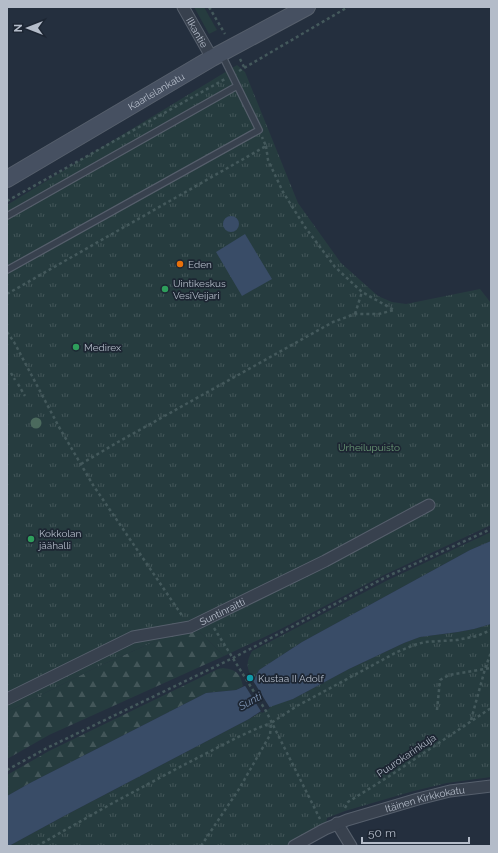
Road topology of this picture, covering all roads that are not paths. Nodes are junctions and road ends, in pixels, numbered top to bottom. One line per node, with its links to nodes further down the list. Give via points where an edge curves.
1 (183, 7): 3 (street, Ilkantie)
2 (307, 7): 3 (main road, Kaarlelankatu)
3 (216, 56): 4 (lane); 5 (main road, Kaarlelankatu)
4 (237, 86): 6 (lane); 7 (lane, via 258,130)
5 (7, 179)
6 (7, 216)
7 (7, 270)
8 (430, 505): 9 (street, Suntinraitti, via 325,561 190,627 133,637)
9 (7, 699)
10 (491, 786): 11 (street, Itäinen Kirkkokatu, via 437,794)
11 (338, 823): 12 (street, Itäinen Kirkkokatu); 13 (street)
12 (294, 846)
13 (351, 846)

